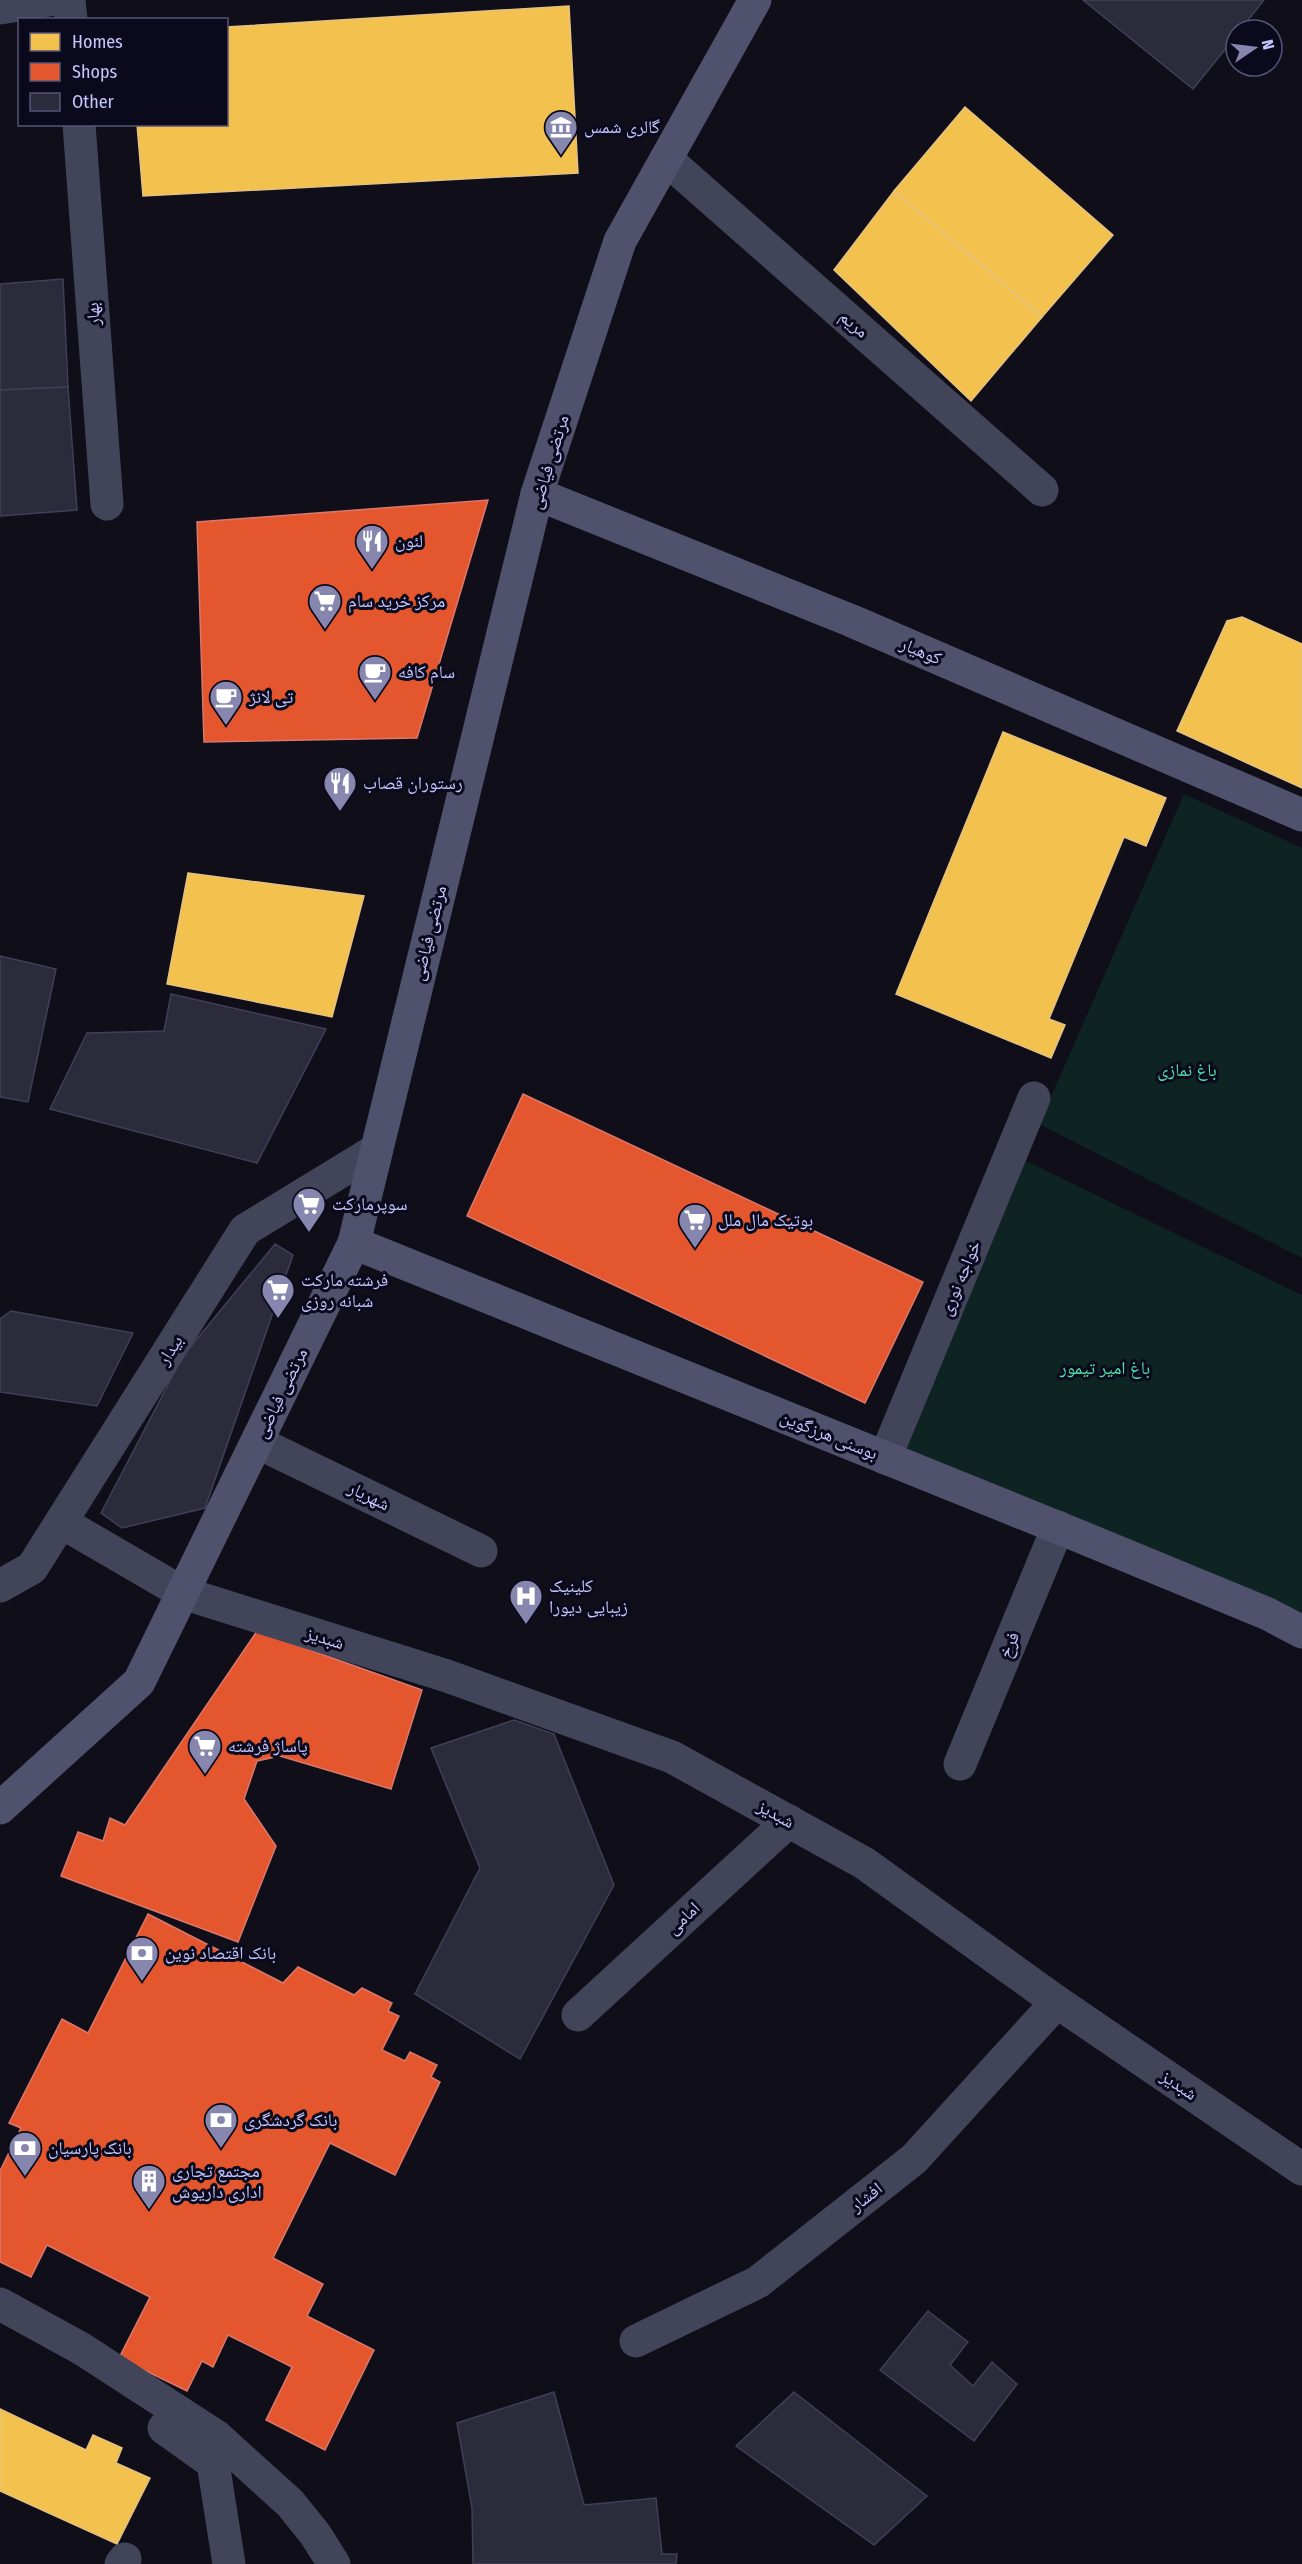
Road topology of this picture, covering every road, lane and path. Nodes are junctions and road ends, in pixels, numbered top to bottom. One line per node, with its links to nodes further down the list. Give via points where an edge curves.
1 (49, 0): 4 (street)
2 (69, 0): 5 (street)
3 (756, 0): 7 (main road, مرتضی فیاضی)
4 (0, 8)
5 (71, 18)
6 (78, 126): 10 (street, بهار)
7 (666, 159): 8 (street, مریم); 9 (main road, مرتضی فیاضی, via 620,241)
8 (1042, 490)
9 (537, 494): 11 (main road, کوهیار, via 852,621); 13 (main road, مرتضی فیاضی)
10 (107, 504)
11 (1302, 814)
12 (1034, 1098): 16 (street, خواجه نوری)
13 (376, 1149): 14 (main road, مرتضی فیاضی); 17 (street, بیدار, via 245,1230)
14 (354, 1243): 15 (main road, مرتضی فیاضی); 16 (main road, بوسنی هرزگوین)
15 (257, 1442): 19 (street, شهریار); 21 (main road, مرتضی فیاضی)
16 (885, 1458): 18 (main road, بوسنی هرزگوین)
17 (61, 1522): 20 (street, بیدار, via 32,1569); 21 (street, شبدیز)
18 (1058, 1527): 22 (main road, بوسنی هرزگوین, via 1268,1614); 23 (street, فرخ)
19 (481, 1551)
20 (0, 1586)
21 (183, 1593): 24 (main road, مرتضی فیاضی, via 139,1682); 25 (street, شبدیز, via 447,1676 672,1758)
22 (1302, 1632)
23 (960, 1764)
24 (0, 1808)
25 (789, 1821): 26 (street, شبدیز, via 864,1863); 27 (street, امامی)
26 (1057, 2002): 28 (street, شبدیز); 31 (street, افشار, via 914,2159 758,2282)
27 (578, 2015)
28 (1302, 2169)
29 (0, 2304): 33 (street, via 81,2349 216,2436 290,2503)
30 (0, 2326): 32 (street, via 88,2374 213,2463)
31 (636, 2341)
32 (229, 2564)
33 (334, 2564)

